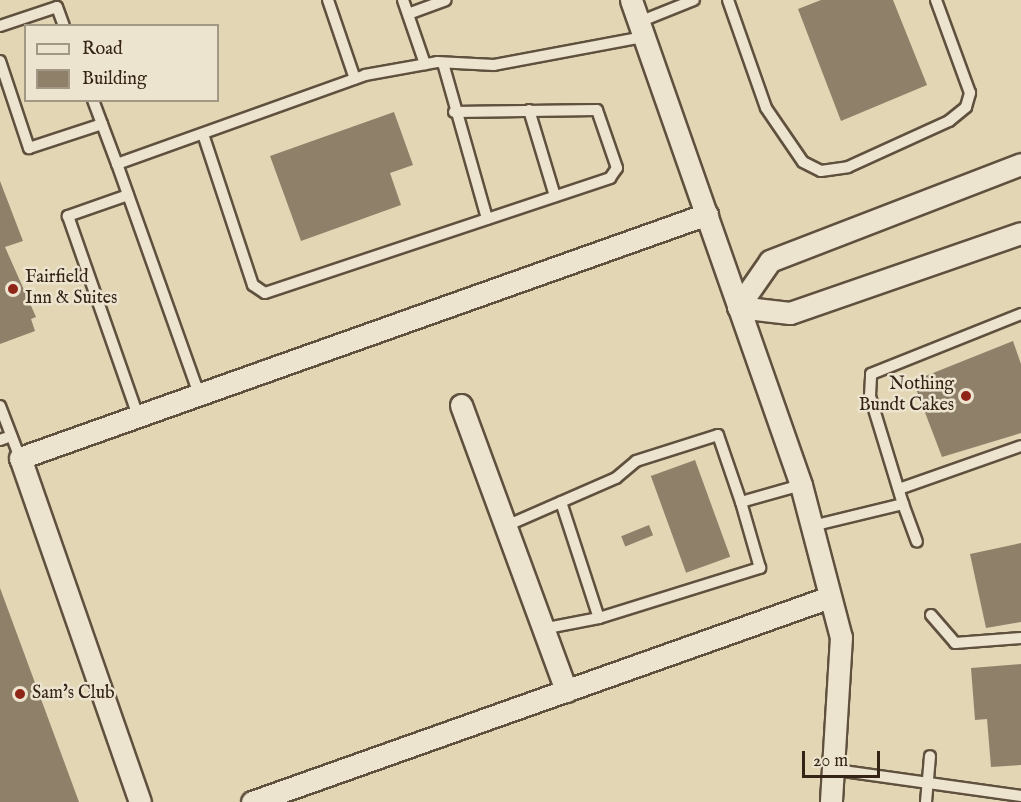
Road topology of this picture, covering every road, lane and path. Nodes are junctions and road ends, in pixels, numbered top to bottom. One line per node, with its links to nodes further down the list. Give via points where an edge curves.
1 (328, 0): 15 (lane)
2 (403, 0): 8 (lane)
3 (446, 0): 8 (lane)
4 (631, 0): 11 (street)
5 (694, 0): 11 (lane)
6 (728, 0): 7 (lane, via 766,108 803,162 821,171 848,167 949,121 966,107 970,93)
7 (936, 0)
8 (408, 14): 14 (lane)
9 (63, 24): 10 (lane, via 57,7)
10 (0, 26)
11 (642, 29): 13 (lane, via 494,65); 25 (street)
12 (0, 61): 19 (lane, via 34,150)
13 (443, 63): 14 (lane); 18 (lane)
14 (425, 64): 15 (lane)
15 (355, 79): 20 (lane)
16 (94, 102): 19 (lane)
17 (529, 110): 18 (lane); 24 (lane); 24 (lane, via 591,108 602,116 614,173)
18 (454, 112): 26 (lane)
19 (102, 124): 22 (lane)
20 (202, 134): 22 (lane); 26 (lane, via 253,285 265,293)
21 (1021, 164): 28 (street, via 770,261)
22 (117, 165): 23 (lane)
23 (128, 195): 30 (lane); 33 (lane, via 68,216)
24 (555, 196): 26 (lane)
25 (707, 214): 28 (street); 30 (street)
26 (487, 219)
27 (1021, 233): 28 (street, via 790,312)
28 (738, 307): 38 (street)
29 (1021, 314): 39 (lane, via 871,374 870,396)
30 (199, 394): 33 (street)
31 (461, 405): 43 (street)
32 (0, 406): 34 (lane)
33 (138, 416): 37 (street)
34 (11, 436): 35 (lane); 37 (lane)
35 (0, 440)
36 (1021, 446): 39 (lane)
37 (20, 458): 56 (street)
38 (801, 485): 41 (lane); 44 (street)
39 (899, 489): 42 (lane)
40 (561, 502): 41 (lane, via 616,478 636,461 718,435); 43 (lane); 48 (lane)
41 (741, 502): 48 (lane, via 759,568)
42 (903, 504): 44 (lane); 45 (lane)
43 (506, 526): 49 (street)
44 (812, 526): 46 (street)
45 (917, 542)
46 (830, 597): 51 (street); 53 (street, via 841,637)
47 (931, 615): 50 (lane, via 955,643)
48 (599, 618): 49 (lane)
49 (542, 629): 51 (street)
50 (1021, 638)
51 (566, 691): 57 (street)
52 (930, 756): 54 (lane)
53 (836, 770): 54 (lane); 58 (street)
54 (927, 783): 55 (lane); 59 (lane)
55 (1021, 796)
56 (140, 802)
57 (252, 802)
58 (831, 802)
59 (926, 802)

